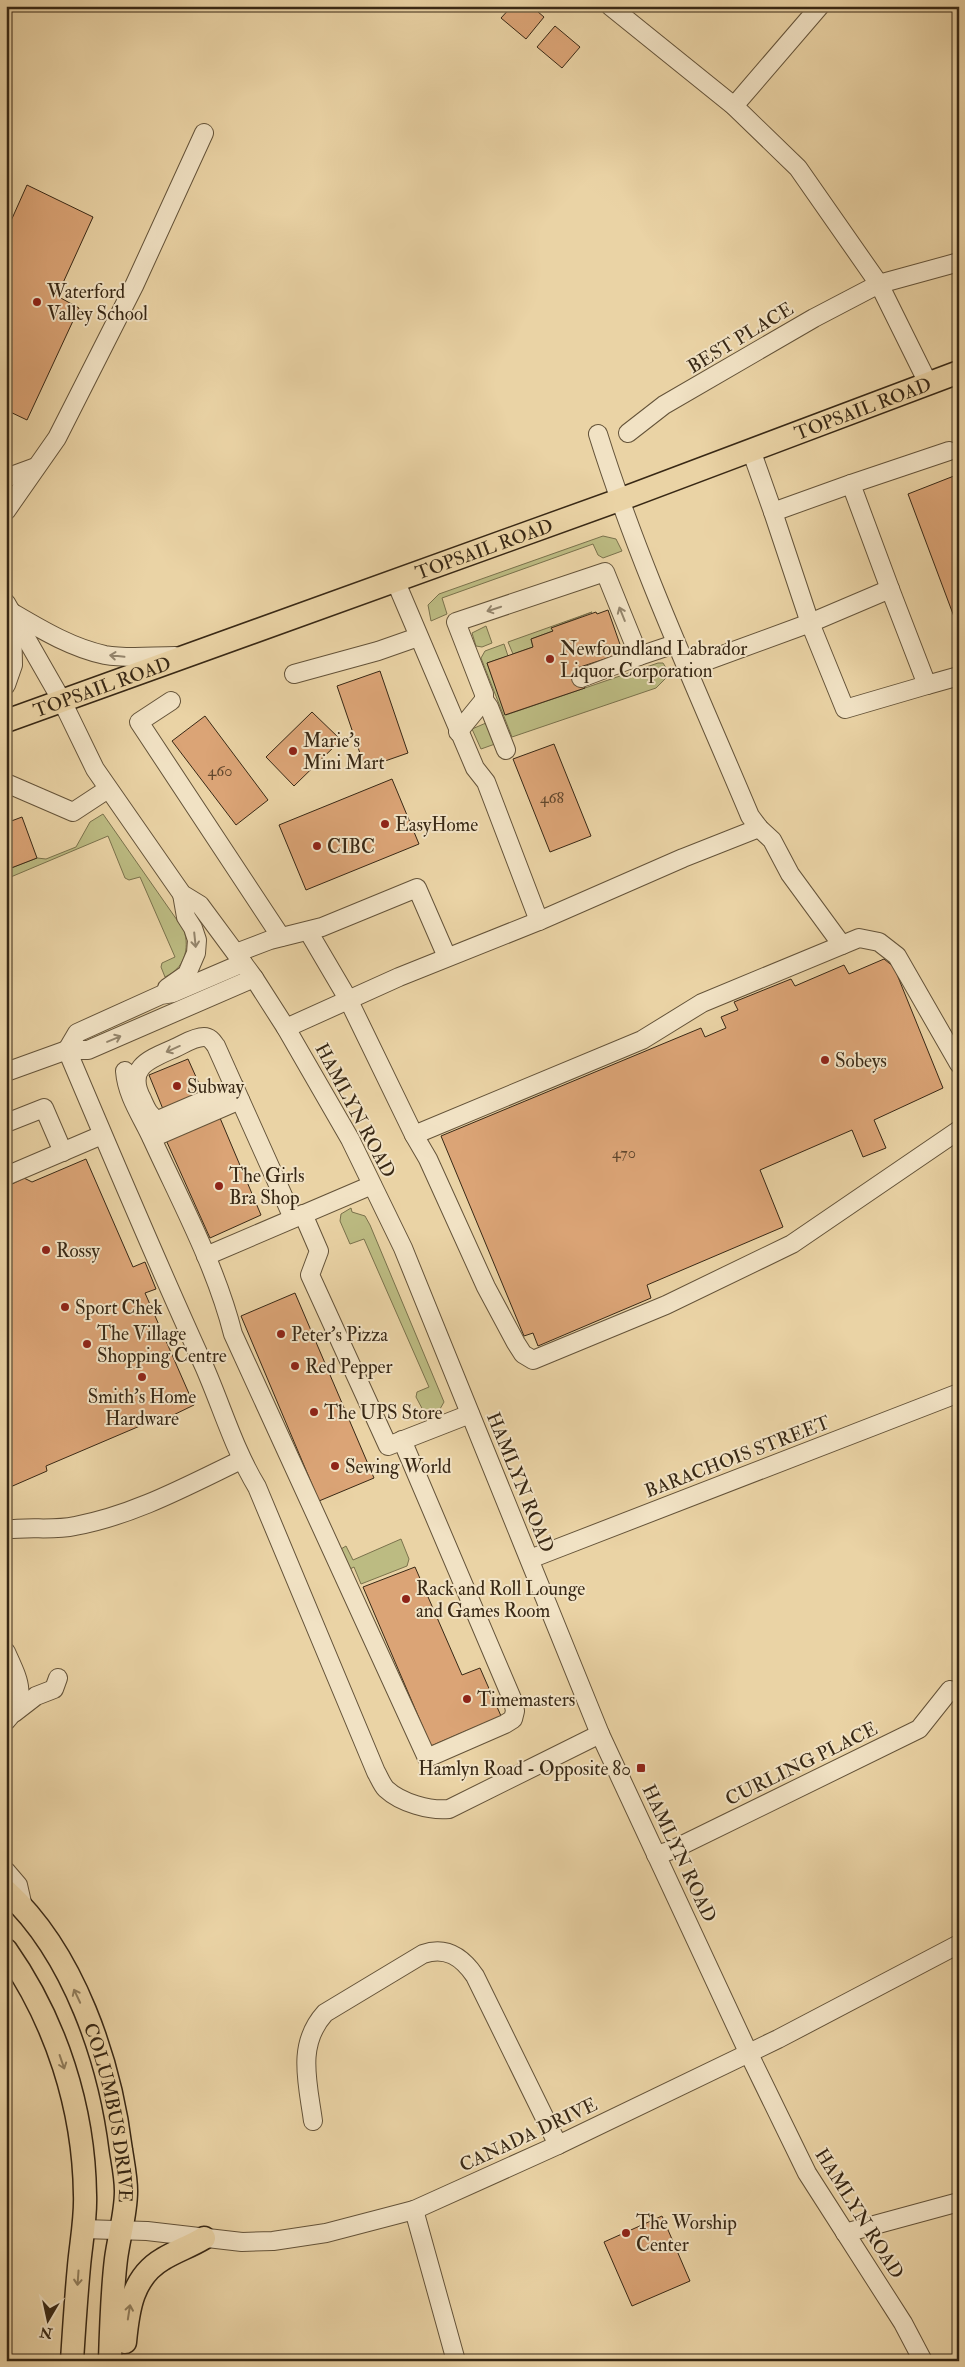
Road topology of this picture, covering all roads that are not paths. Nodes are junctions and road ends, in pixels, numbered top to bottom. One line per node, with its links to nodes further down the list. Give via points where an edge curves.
1 (610, 6): 3 (street)
2 (820, 6): 3 (street)
3 (734, 106): 6 (street, via 798,168)
4 (204, 133): 13 (street, via 126,302 57,438)
5 (959, 262): 6 (street, BEST PLACE)
6 (879, 284): 8 (street); 9 (street, BEST PLACE, via 814,318 664,406)
7 (959, 372): 8 (main road, TOPSAIL ROAD)
8 (928, 382): 11 (main road, TOPSAIL ROAD)
9 (628, 433)
10 (598, 434): 16 (street)
11 (751, 450): 16 (main road, TOPSAIL ROAD); 18 (street)
12 (949, 451): 15 (street)
13 (36, 467): 14 (street); 17 (street)
14 (6, 478)
15 (851, 484): 18 (street); 20 (street)
16 (619, 500): 19 (main road, TOPSAIL ROAD); 24 (street)
17 (6, 511)
18 (773, 512): 22 (street)
19 (395, 580): 23 (street); 25 (main road, TOPSAIL ROAD)
20 (890, 589): 22 (street); 32 (street)
21 (9, 608): 25 (street, one-way to 21, via 105,655 47,633); 31 (street, via 13,665); 34 (street, HAMLYN ROAD)
22 (810, 623): 27 (street); 32 (street, via 846,709)
23 (418, 637): 28 (street); 37 (street)
24 (675, 644): 26 (street); 27 (street)
25 (183, 656): 34 (main road, TOPSAIL ROAD)
26 (639, 656): 30 (street); 33 (street, one-way to 33, via 606,572 456,622)
27 (687, 668): 41 (street, via 750,816)
28 (294, 674)
29 (959, 676): 32 (street)
30 (581, 678)
31 (6, 685)
32 (927, 685)
33 (484, 700): 37 (street); 38 (street)
34 (62, 701): 36 (main road, TOPSAIL ROAD); 40 (street, HAMLYN ROAD)
35 (171, 701): 45 (street, via 139,722)
36 (6, 720)
37 (458, 732): 43 (street, via 475,768 486,782)
38 (506, 750)
39 (6, 783): 40 (street, via 73,812)
40 (108, 788): 42 (street, HAMLYN ROAD)
41 (759, 828): 43 (street); 46 (street, via 772,840 790,874)
42 (182, 894): 48 (street, HAMLYN ROAD, via 200,905); 50 (street, one-way to 50, via 186,917 197,940 196,953 186,974)
43 (539, 921): 47 (street)
44 (308, 931): 45 (street); 47 (street, via 418,888); 51 (street)
45 (282, 937): 48 (street)
46 (842, 944): 54 (street, via 859,938 890,948); 61 (street, via 702,1003 642,1040)
47 (447, 957): 51 (street)
48 (240, 958): 49 (street, HAMLYN ROAD); 50 (street, via 173,993)
49 (254, 978): 52 (street, HAMLYN ROAD); 53 (street, one-way to 49, via 88,1050)
50 (161, 995): 53 (street, via 77,1033)
51 (348, 999): 52 (street); 61 (street)
52 (286, 1028): 65 (street, HAMLYN ROAD, via 350,1139)
53 (67, 1050): 56 (street); 60 (street)
54 (959, 1064)
55 (125, 1071): 62 (street, via 127,1085)
56 (6, 1072)
57 (238, 1094): 57 (street, one-way to 57, via 216,1046 204,1037 158,1055 140,1068 135,1081 149,1114 158,1120); 62 (street); 66 (street)
58 (6, 1123): 63 (street, via 44,1108)
59 (959, 1130): 61 (street, via 792,1244 666,1305 533,1360 523,1354 486,1287)
60 (102, 1135): 63 (street); 71 (street, via 208,1376)
61 (414, 1135)
62 (152, 1138): 67 (street)
63 (63, 1152): 64 (street)
64 (6, 1176)
65 (372, 1186): 66 (street); 69 (street, HAMLYN ROAD, via 403,1248)
66 (298, 1216): 67 (street); 70 (street, via 319,1251 310,1275 388,1446)
67 (206, 1256): 70 (street, via 233,1334 427,1758 505,1724 513,1719 515,1711)
68 (959, 1393): 73 (street, BARACHOIS STREET)
69 (470, 1414): 70 (street); 73 (street, HAMLYN ROAD)
70 (402, 1440)
71 (241, 1460): 72 (street, via 153,1503 100,1520 73,1527); 78 (street, via 258,1486 376,1772 386,1789 414,1804 439,1810 450,1809)
72 (6, 1530)
73 (530, 1559): 78 (street, HAMLYN ROAD)
74 (6, 1652): 77 (street, via 21,1689)
75 (58, 1678): 77 (street, via 54,1689 36,1696)
76 (950, 1690): 79 (street, CURLING PLACE, via 920,1729)
77 (10, 1717)
78 (600, 1734): 79 (street, HAMLYN ROAD)
79 (656, 1855): 85 (street, HAMLYN ROAD)
80 (6, 1871): 82 (street, via 18,1885)
81 (6, 1891): 82 (main road, COLUMBUS DRIVE)
82 (23, 1907): 91 (main road, COLUMBUS DRIVE, one-way to 82, via 126,2191 118,2124 104,2063 61,1963 44,1933)
83 (959, 1944): 85 (street, CANADA DRIVE)
84 (6, 1950): 90 (main road, COLUMBUS DRIVE, one-way to 90, via 37,2001 70,2086 82,2134 86,2196)
85 (748, 2052): 87 (street, CANADA DRIVE); 92 (street, HAMLYN ROAD, via 807,2173)
86 (313, 2121): 87 (street, via 304,2059 310,2032 317,2022 325,2013 423,1954 433,1950 447,1951 468,1965 475,1976)
87 (558, 2145): 89 (street, CANADA DRIVE)
88 (959, 2202): 92 (street)
89 (414, 2210): 93 (street, CANADA DRIVE, via 302,2238 242,2242); 97 (street)
90 (83, 2229): 91 (street, CANADA DRIVE); 94 (main road, COLUMBUS DRIVE, one-way to 94)
91 (121, 2229): 93 (street, CANADA DRIVE); 95 (main road, COLUMBUS DRIVE, via 116,2258)
92 (845, 2233): 98 (street, HAMLYN ROAD, via 903,2323)
93 (204, 2238): 96 (main road, one-way to 93, via 131,2300 145,2273 163,2259)
94 (72, 2361)
95 (110, 2361)
96 (123, 2361)
97 (456, 2361)
98 (923, 2361)

